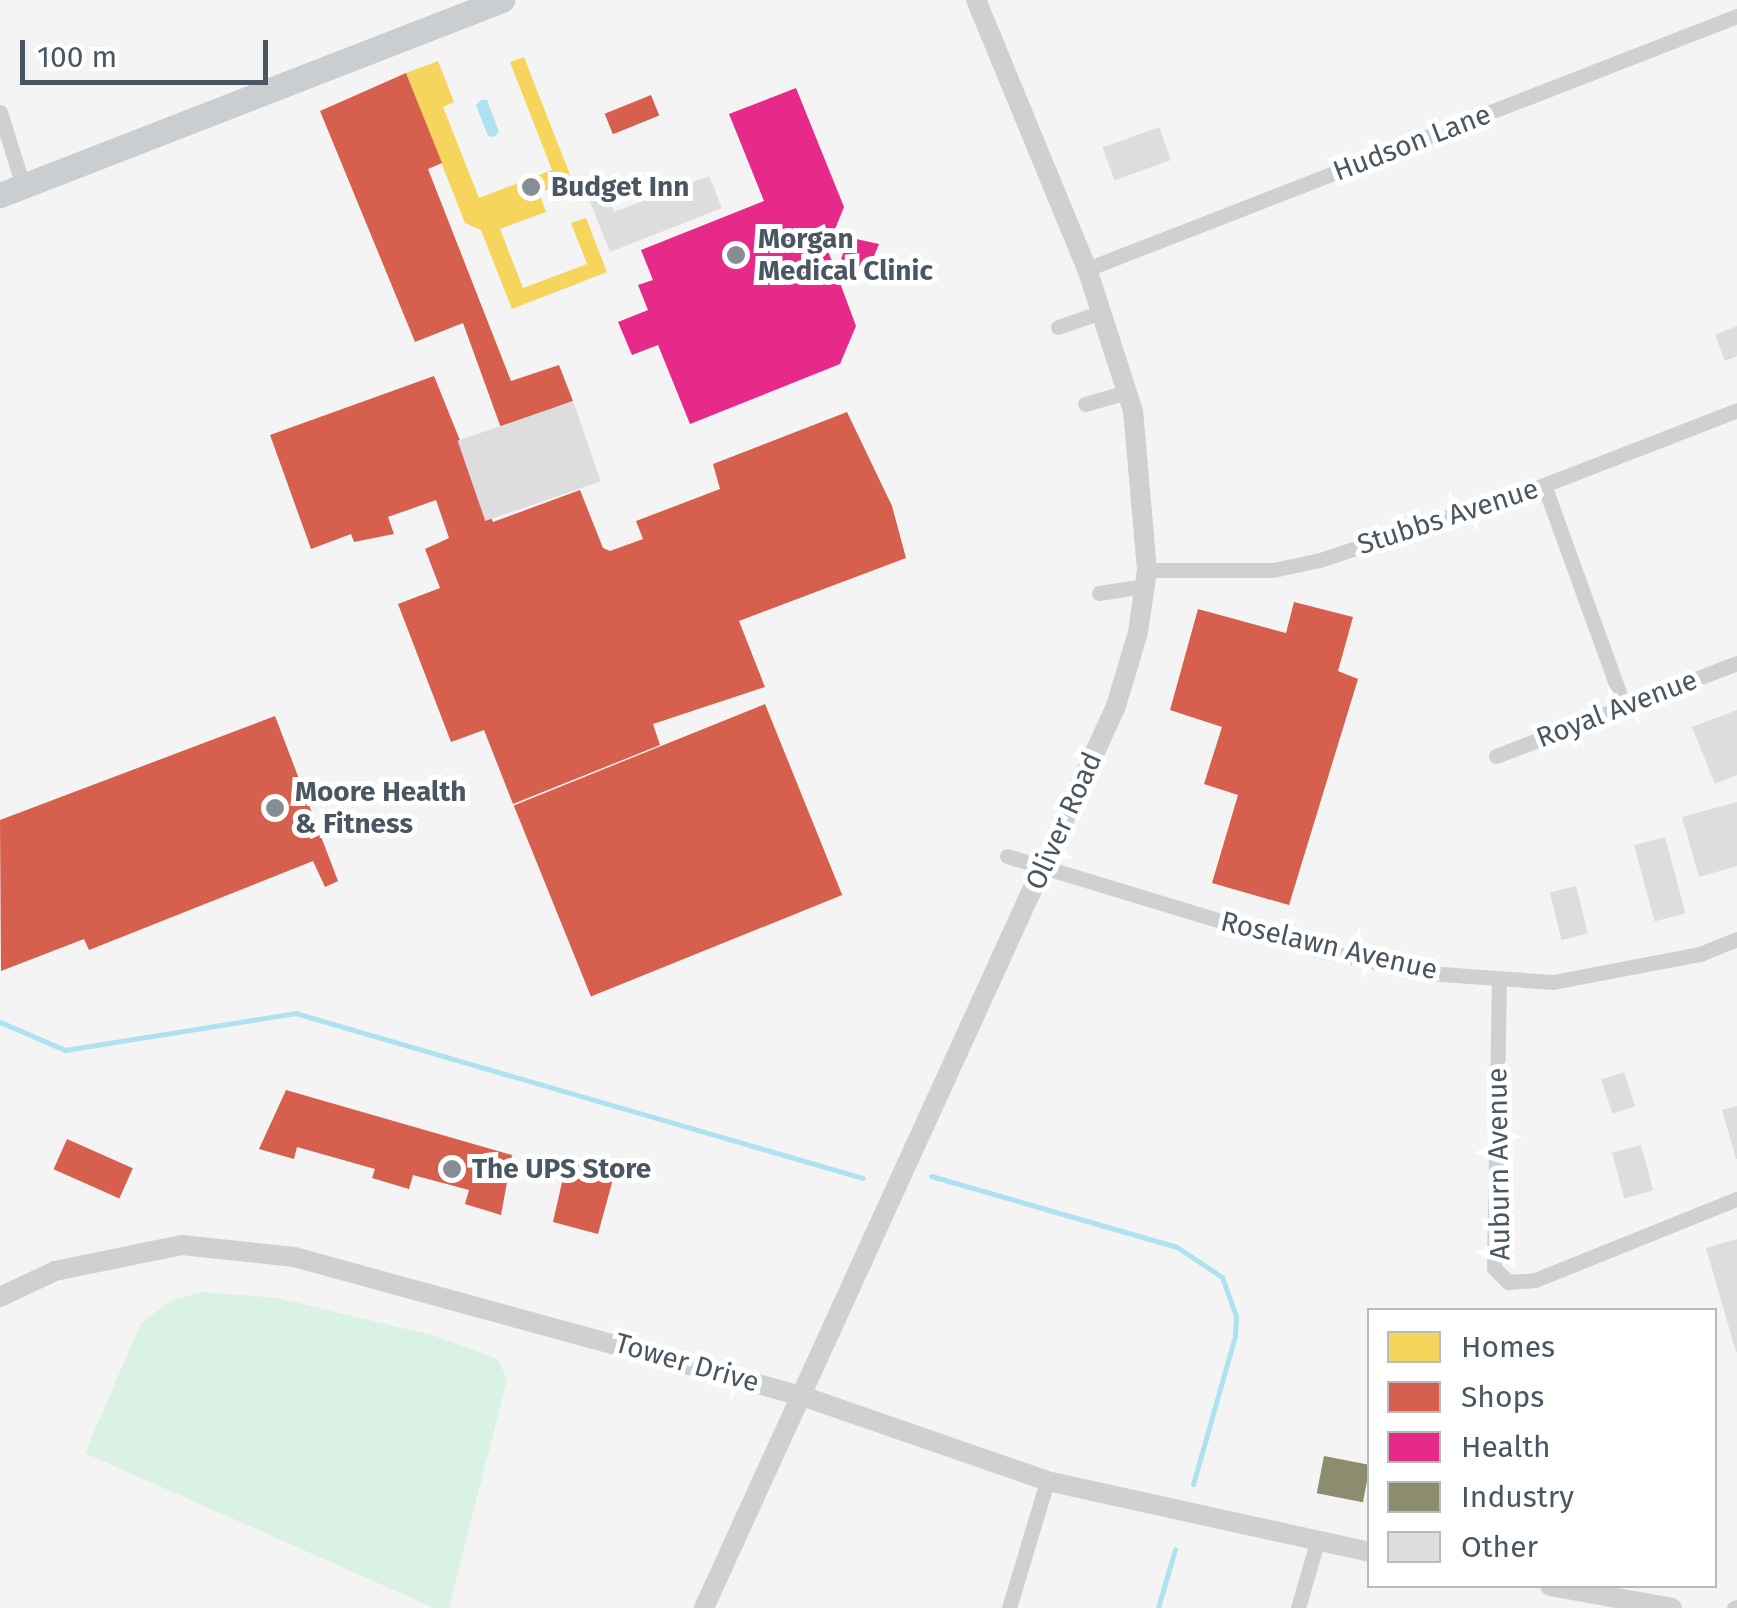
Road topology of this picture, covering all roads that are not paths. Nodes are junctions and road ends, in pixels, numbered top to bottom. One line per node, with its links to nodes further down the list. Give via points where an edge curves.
1 (502, 0): 5 (main road)
2 (976, 0): 6 (street, Oliver Road)
3 (1737, 16): 6 (street, Hudson Lane)
4 (0, 112): 5 (street)
5 (11, 191)
6 (1086, 269): 7 (street, Oliver Road)
7 (1100, 312): 8 (street); 9 (street, Oliver Road)
8 (1058, 326)
9 (1126, 392): 10 (street); 13 (street, Oliver Road, via 1144,480)
10 (1085, 404)
11 (1737, 410): 12 (street, Stubbs Avenue)
12 (1544, 486): 13 (street, Stubbs Avenue, via 1273,570); 16 (street)
13 (1146, 578): 14 (street, Stubbs Avenue); 19 (street, Oliver Road, via 1116,706)
14 (1099, 593)
15 (1737, 663): 16 (street, Royal Avenue)
16 (1624, 706): 17 (street, Royal Avenue)
17 (1496, 756)
18 (1007, 856): 19 (street, Roselawn Avenue)
19 (1044, 868): 21 (street, Roselawn Avenue, via 1317,950 1427,973); 24 (street, Oliver Road)
20 (1737, 939): 21 (street, Roselawn Avenue, via 1613,973 1553,982)
21 (1499, 979): 22 (street, Auburn Avenue, via 1494,1268 1508,1282 1535,1280)
22 (1737, 1199)
23 (0, 1296): 24 (street, Tower Drive, via 55,1271 182,1246 294,1257)
24 (805, 1397): 25 (street, Tower Drive); 29 (street, Oliver Road)
25 (1047, 1481): 26 (street, Tower Drive); 30 (street)
26 (1317, 1542): 27 (street, Tower Drive); 31 (street)
27 (1367, 1551)
28 (1561, 1588): 32 (street)
29 (704, 1608)
30 (1009, 1608)
31 (1298, 1608)
32 (1672, 1608)

